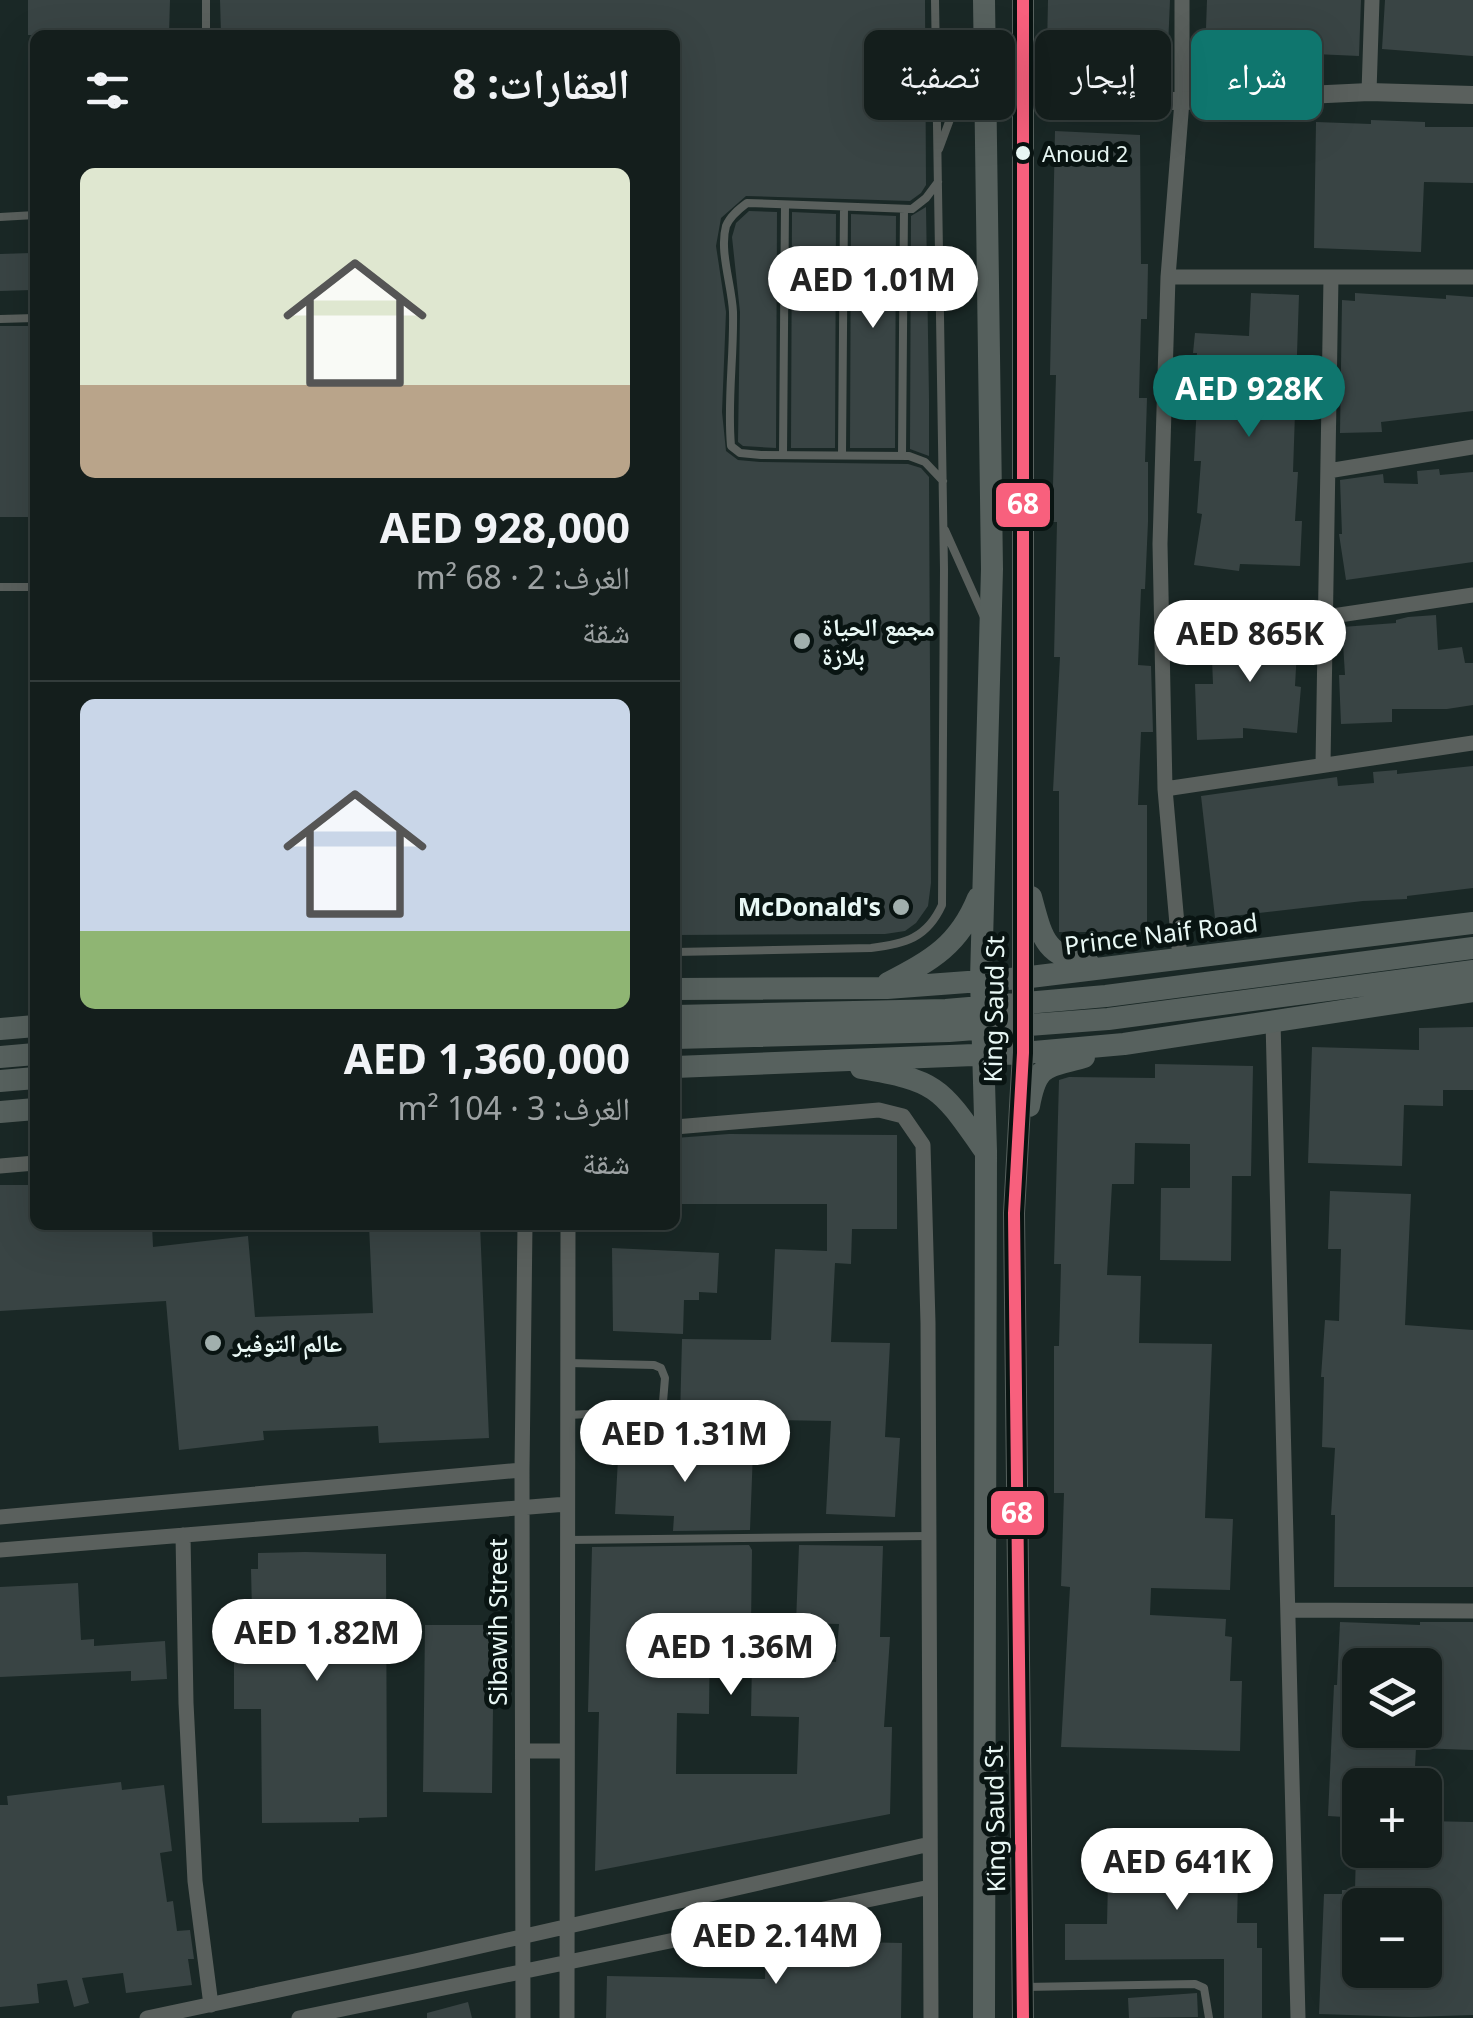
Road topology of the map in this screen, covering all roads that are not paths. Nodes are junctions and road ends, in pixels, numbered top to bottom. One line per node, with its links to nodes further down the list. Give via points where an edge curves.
1 (206, 0): 9 (lane)
2 (935, 0): 15 (lane)
3 (984, 0): 8 (main road, King Saud St)
4 (1012, 0): 10 (main road)
5 (1023, 0): 10 (main road, King Saud St)
6 (1182, 0): 14 (street)
7 (1372, 0): 11 (street)
8 (984, 26): 15 (lane); 38 (main road, King Saud St)
9 (206, 30)
10 (1024, 38): 13 (main road, King Saud St)
11 (1369, 92): 12 (street); 14 (street)
12 (1473, 95)
13 (1025, 100): 14 (street); 42 (main road, King Saud St)
14 (1182, 101): 22 (street)
15 (938, 154): 16 (lane)
16 (938, 182): 19 (lane, via 926,198); 32 (lane)
17 (785, 205): 18 (lane); 28 (lane); 28 (lane, via 747,203 726,225 725,244 733,313 731,446 740,453)
18 (844, 208): 19 (lane); 29 (lane)
19 (904, 209): 30 (lane)
20 (30, 216): 21 (lane)
21 (0, 217)
22 (1168, 277): 23 (street); 41 (street, via 1160,544)
23 (1331, 277): 24 (street); 31 (street)
24 (1473, 277)
25 (0, 318): 26 (lane)
26 (30, 318)
27 (1473, 447): 31 (street)
28 (783, 455): 29 (lane)
29 (842, 455): 30 (lane)
30 (902, 456): 32 (lane, via 925,462)
31 (1328, 471): 37 (street)
32 (942, 481): 33 (lane)
33 (943, 526): 38 (lane); 46 (lane, via 944,885 933,924 916,938 871,948)
34 (0, 587): 35 (lane)
35 (30, 587)
36 (1473, 595): 37 (street)
37 (1326, 616): 40 (street)
38 (990, 632): 43 (main road, King Saud St)
39 (1473, 742): 40 (street)
40 (1323, 765): 41 (street)
41 (1165, 789): 47 (street)
42 (1022, 863): 48 (main road, via 1050,949 1066,960); 50 (main road, King Saud St)
43 (984, 886): 51 (main road, King Saud St); 52 (main road, via 968,924 938,956)
44 (1473, 923): 47 (main road, Prince Naif Road)
45 (1473, 948): 55 (main road, via 946,1010)
46 (680, 952)
47 (1180, 958): 48 (main road, Prince Naif Road)
48 (1112, 968): 50 (main road, Prince Naif Road)
49 (1473, 972): 59 (main road, via 1108,1019)
50 (1022, 978): 51 (main road, Prince Naif Road); 62 (main road, King Saud St)
51 (981, 979): 52 (main road, Prince Naif Road); 61 (main road, King Saud St)
52 (878, 988): 53 (main road, Prince Naif Road)
53 (680, 989)
54 (1473, 992): 56 (main road)
55 (680, 1016)
56 (1273, 1021): 60 (main road); 88 (street)
57 (30, 1026): 58 (main road)
58 (0, 1029)
59 (680, 1038)
60 (1124, 1044): 62 (main road); 75 (main road, via 1045,1069 1034,1081)
61 (983, 1052): 62 (main road); 65 (main road); 72 (main road, King Saud St)
62 (1023, 1053): 75 (main road, King Saud St)
63 (30, 1054): 64 (main road)
64 (0, 1057)
65 (818, 1060): 66 (main road); 72 (main road, via 911,1076 934,1087)
66 (680, 1067)
67 (30, 1078): 68 (main road)
68 (0, 1081)
69 (30, 1109): 70 (main road)
70 (0, 1112)
71 (680, 1127): 85 (street, via 879,1110 903,1116 923,1145)
72 (986, 1151): 105 (main road, King Saud St)
73 (30, 1163): 74 (street)
74 (0, 1166)
75 (1014, 1213): 98 (main road, King Saud St)
76 (526, 1230): 80 (street, Sibawih Street)
77 (568, 1230): 78 (street)
78 (568, 1363): 79 (street); 79 (lane, via 654,1365 665,1378 663,1402 654,1411)
79 (568, 1415): 81 (street)
80 (522, 1470): 82 (street, Sibawih Street); 83 (street)
81 (567, 1504): 82 (street); 86 (street)
82 (523, 1507): 84 (street); 90 (street, Sibawih Street)
83 (0, 1518)
84 (184, 1535): 87 (street); 99 (street, via 195,1881)
85 (929, 1536): 86 (lane); 92 (street)
86 (568, 1540): 91 (street)
87 (0, 1550)
88 (1289, 1610): 89 (street); 108 (street)
89 (1473, 1610)
90 (524, 1751): 91 (street); 95 (street, Sibawih Street)
91 (567, 1751): 94 (street)
92 (930, 1844): 93 (street); 94 (street)
93 (930, 1888): 96 (street); 104 (street)
94 (566, 1926): 95 (street); 96 (street)
95 (525, 1935): 97 (street, Sibawih Street); 99 (street)
96 (566, 1964): 97 (street); 103 (street)
97 (523, 1972): 101 (street); 102 (street, Sibawih Street)
98 (1024, 1987): 106 (main road, King Saud St); 107 (lane, via 1196,1984 1204,1988)
99 (210, 2004): 100 (street)
100 (147, 2018)
101 (299, 2018)
102 (523, 2018)
103 (567, 2018)
104 (931, 2018)
105 (984, 2018)
106 (1023, 2018)
107 (1209, 2018)
108 (1298, 2018)

